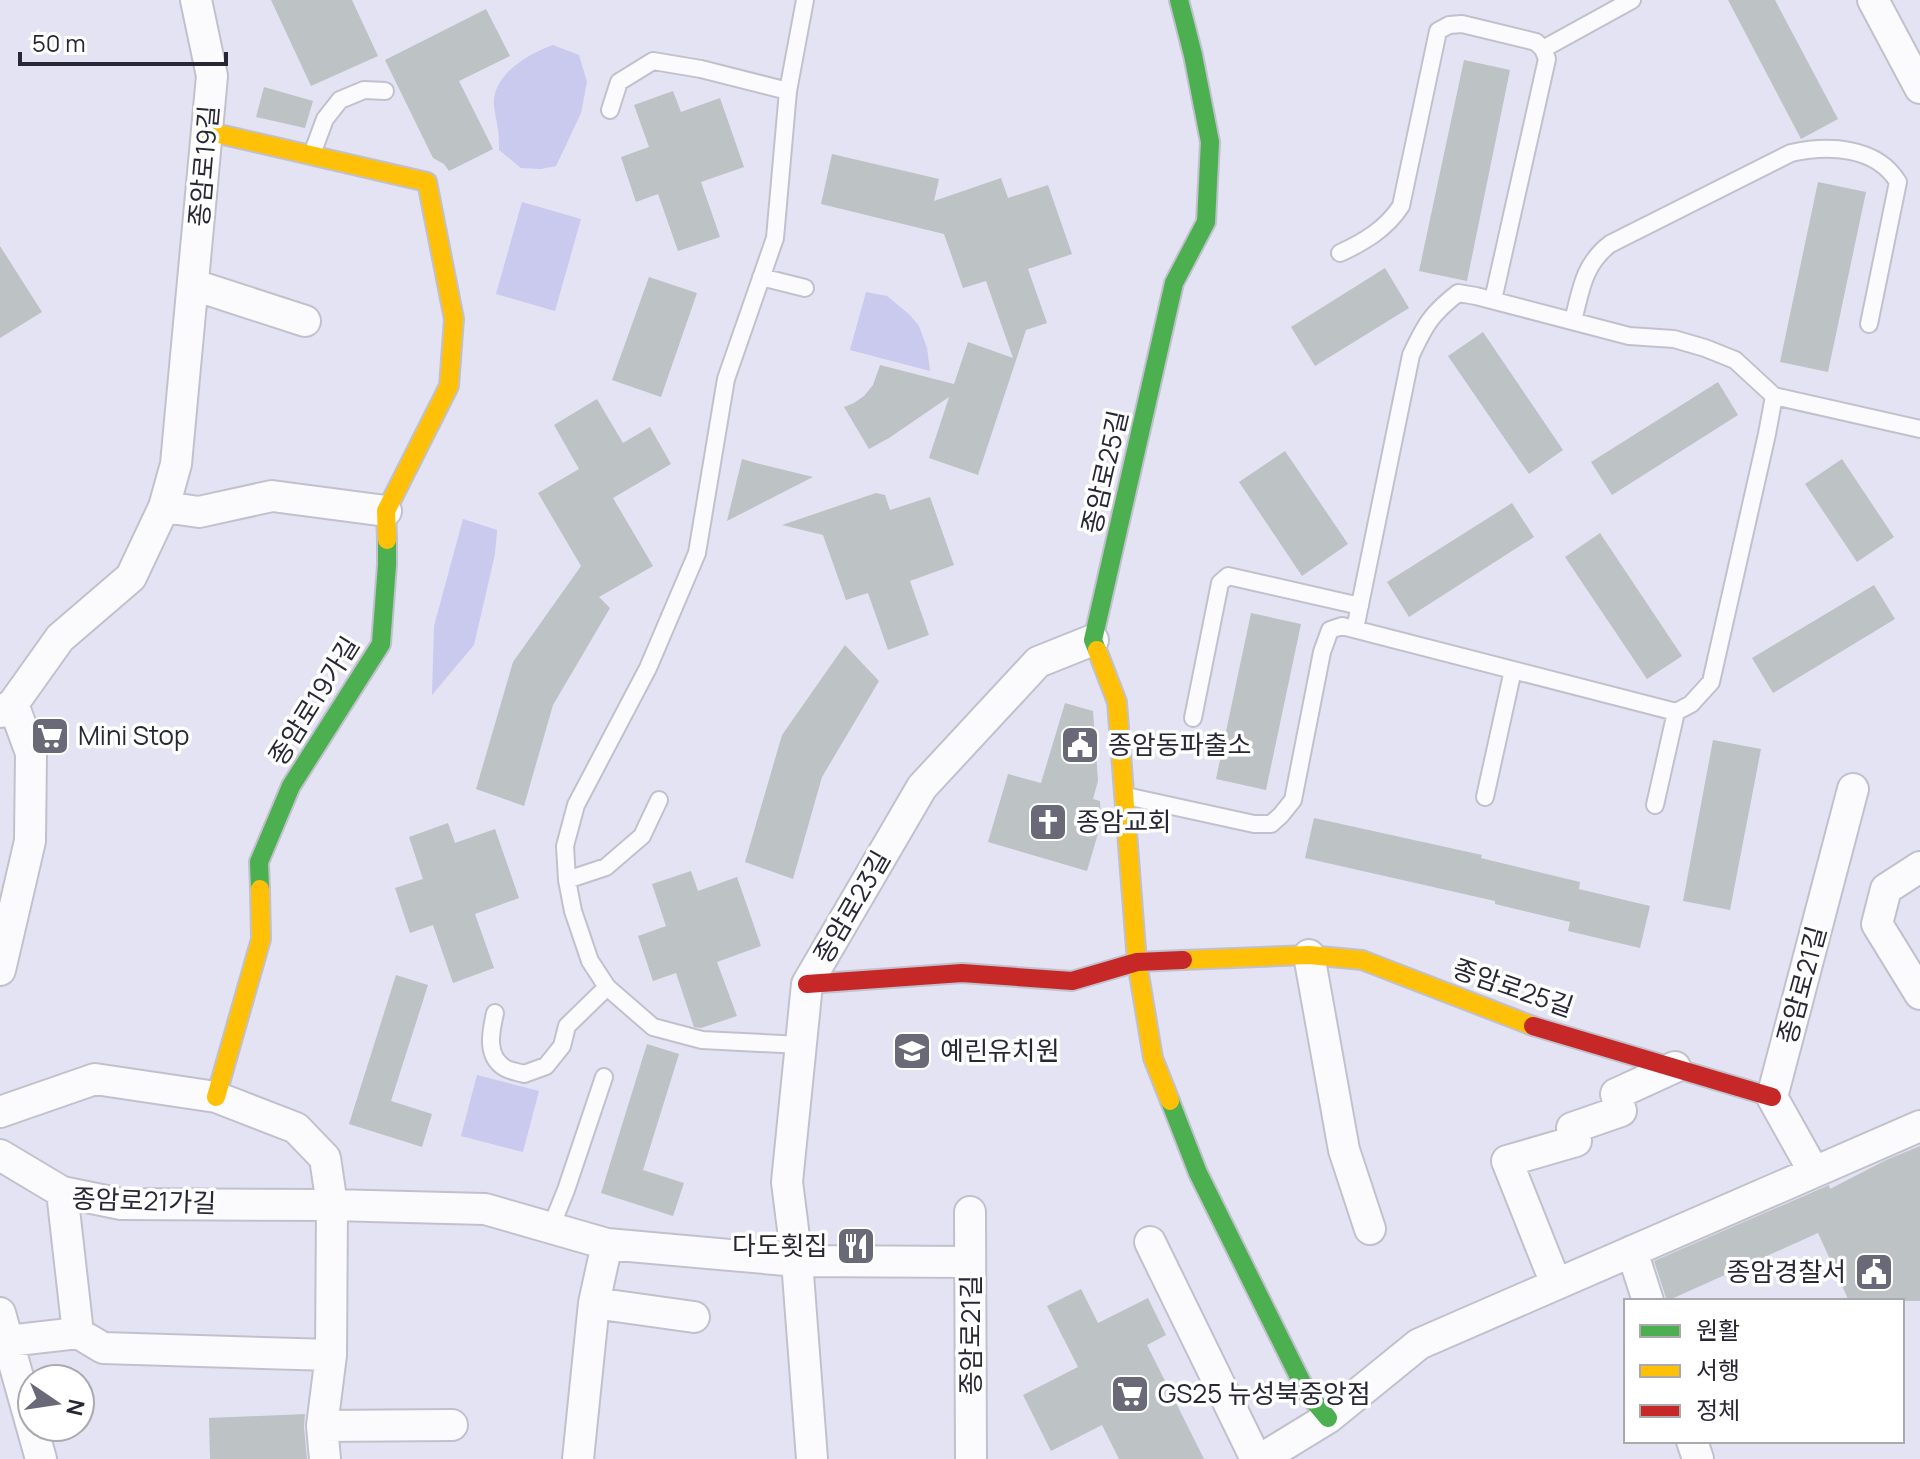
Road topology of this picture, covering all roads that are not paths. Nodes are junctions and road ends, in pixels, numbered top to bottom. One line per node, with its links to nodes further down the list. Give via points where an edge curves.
1 (196, 0): 12 (street, 종암로19길, via 212,76)
2 (805, 0): 10 (lane)
3 (1179, 0): 28 (street, 종암로25길, via 1210,142 1206,222 1174,283)
4 (1632, 0): 7 (lane)
5 (1873, 0): 6 (street)
6 (1907, 33): 8 (street)
7 (1543, 49): 14 (lane, via 1536,42 1462,24 1438,31 1401,206 1378,232); 18 (lane, via 1547,59)
8 (1920, 88)
9 (385, 91): 13 (lane, via 364,90 340,100 325,119)
10 (788, 91): 11 (lane, via 653,61 619,82); 15 (lane, via 775,238)
11 (610, 110)
12 (206, 131): 13 (street, 종암로19가길); 16 (street, 종암로19길)
13 (312, 156): 25 (street, 종암로19가길, via 427,182 454,319 449,386)
14 (1340, 253)
15 (761, 277): 17 (lane); 39 (lane, via 726,379 697,553 648,668 576,805 565,846)
16 (194, 285): 19 (street); 24 (street, 종암로19길, via 176,464)
17 (805, 288)
18 (1493, 300): 20 (lane); 26 (lane, via 1458,293 1426,323 1411,355)
19 (305, 321)
20 (1573, 321): 21 (lane, via 1584,276 1610,244 1791,153 1833,148 1880,161 1898,182); 22 (lane, via 1705,348 1735,360)
21 (1869, 324)
22 (1774, 396): 23 (lane); 31 (lane, via 1711,682)
23 (1920, 429)
24 (164, 507): 25 (street, via 199,512 272,496); 30 (street, 종암로19길, via 131,577 60,638)
25 (386, 511): 50 (street, 종암로19가길, via 381,644 291,786 259,862 261,939)
26 (1360, 606): 27 (lane); 32 (lane, via 1228,576 1220,583)
27 (1355, 629): 29 (lane); 34 (lane, via 1330,630 1293,800 1271,824)
28 (1093, 640): 34 (street, via 1117,702); 43 (street, 종암로23길, via 1038,662 922,787)
29 (1513, 670): 31 (lane); 35 (lane)
30 (7, 708): 42 (street, 종암로19길, via 31,753 30,841)
31 (1676, 712): 37 (lane)
32 (1193, 718)
33 (1853, 789): 51 (street, 종암로21길)
34 (1125, 796): 41 (street)
35 (1485, 797)
36 (659, 800): 39 (lane, via 642,836 606,867)
37 (1655, 805)
38 (1920, 867): 45 (street, via 1886,889 1877,924)
39 (567, 880): 44 (lane, via 590,961)
40 (1309, 955): 41 (street, 종암로25길); 48 (street, 종암로25길, via 1362,960 1524,1023); 60 (street, via 1344,1150)
41 (1137, 962): 43 (street, 종암로25길, via 1072,981 962,973); 74 (street, via 1153,1058 1198,1173 1307,1393)
42 (0, 970)
43 (807, 984): 47 (street, 종암로23길)
44 (607, 987): 46 (lane, via 567,1026 562,1046 546,1066 524,1074 503,1067 493,1053); 47 (lane, via 653,1027 702,1040)
45 (1920, 994)
46 (495, 1013)
47 (801, 1045): 64 (street, 종암로23길, via 787,1182)
48 (1675, 1067): 51 (street, 종암로25길); 66 (street, via 1616,1094 1621,1111 1572,1128 1576,1141 1507,1161)
49 (604, 1077): 59 (lane)
50 (216, 1097): 52 (street, via 95,1079); 57 (street, via 296,1128 325,1158)
51 (1772, 1097): 55 (street)
52 (0, 1112)
53 (1920, 1126): 55 (street)
54 (0, 1155): 56 (street)
55 (1814, 1172): 63 (street)
56 (62, 1192): 57 (street, 종암로21가길, via 121,1204); 71 (street, 종암로21가길)
57 (332, 1205): 59 (street, via 485,1209); 72 (street)
58 (970, 1212): 65 (street, 종암로21길)
59 (551, 1227): 62 (street)
60 (1370, 1229)
61 (1150, 1242): 81 (street)
62 (607, 1244): 64 (street); 68 (street)
63 (1632, 1251): 66 (street); 67 (street)
64 (797, 1261): 65 (street); 79 (street, 종암로23길)
65 (970, 1262): 80 (street, 종암로21길)
66 (1556, 1284): 74 (street, via 1419,1344)
67 (1647, 1299)
68 (594, 1303): 69 (street); 78 (street)
69 (694, 1317)
70 (4, 1327): 71 (street); 73 (street)
71 (78, 1333): 72 (street, via 103,1348)
72 (331, 1355): 76 (street)
73 (16, 1370)
74 (1328, 1418): 81 (street)
75 (452, 1425): 76 (street)
76 (322, 1426): 77 (street)
77 (325, 1459)
78 (578, 1459)
79 (812, 1459)
80 (971, 1459)
81 (1258, 1459)

